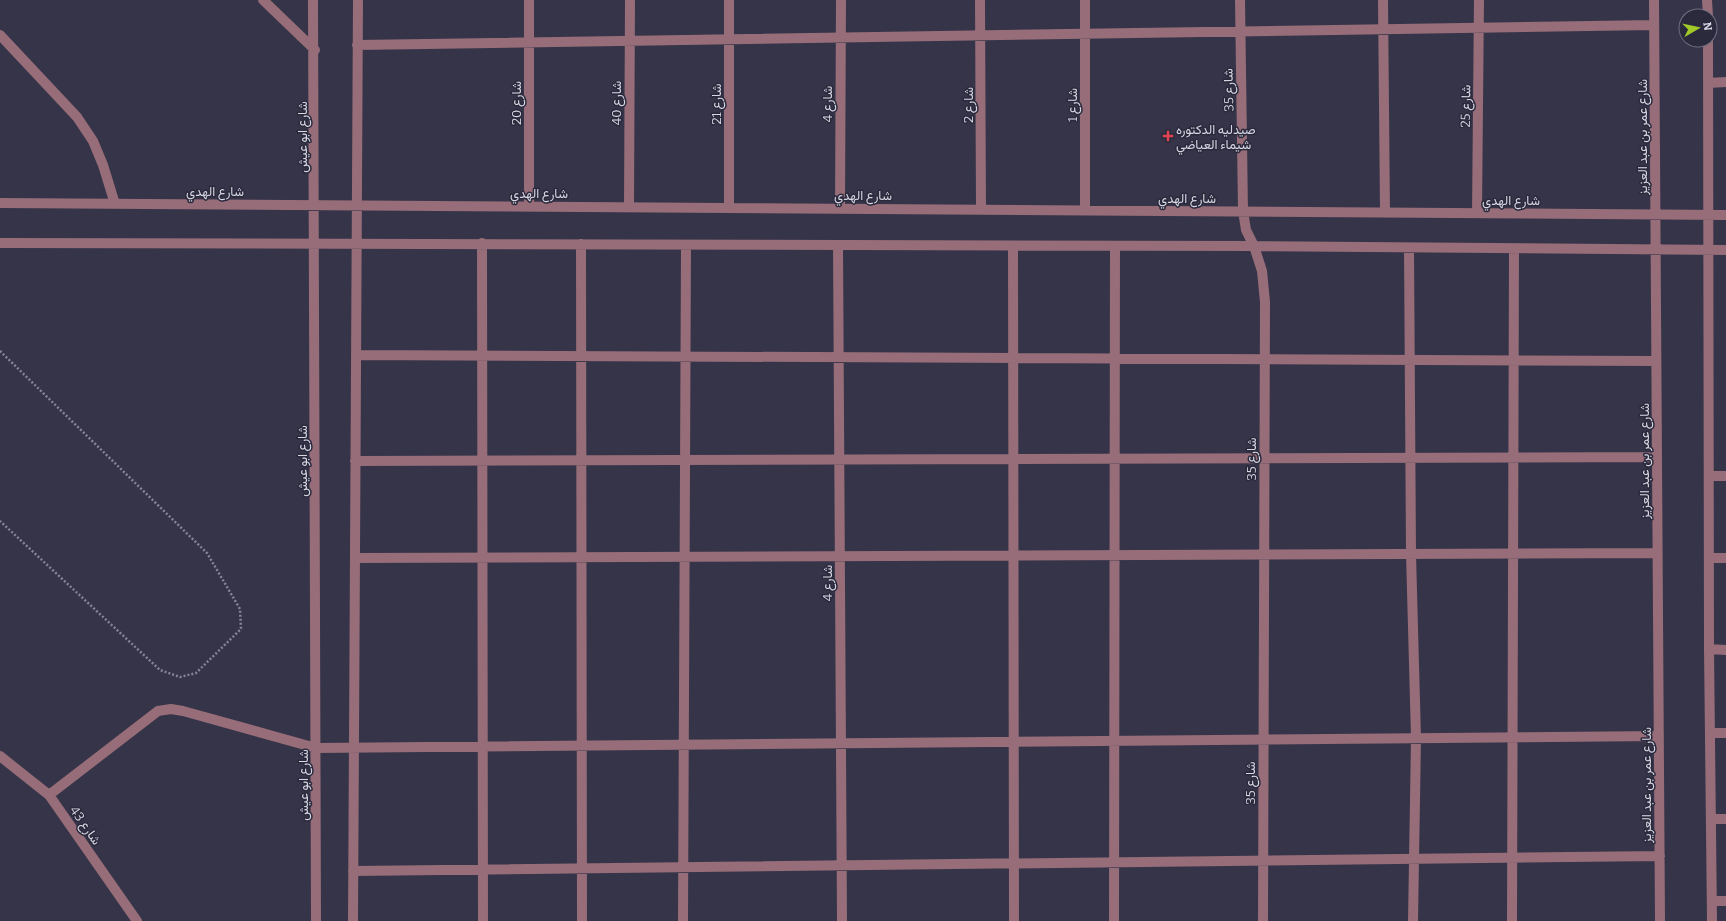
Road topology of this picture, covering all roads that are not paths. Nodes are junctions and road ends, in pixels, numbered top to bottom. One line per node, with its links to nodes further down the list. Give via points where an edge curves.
1 (263, 0): 27 (street)
2 (313, 0): 27 (street, شارع ابو عيش)
3 (358, 0): 25 (street)
4 (529, 0): 24 (street, شارع 20)
5 (630, 0): 23 (street, شارع 40)
6 (729, 0): 22 (street, شارع 21)
7 (841, 0): 21 (street, شارع 4)
8 (980, 0): 20 (street, شارع 2)
9 (1084, 0): 18 (street, شارع 1)
10 (1240, 0): 17 (street, شارع 35)
11 (1383, 0): 16 (street)
12 (1479, 0): 15 (street, شارع 25)
13 (1654, 0): 14 (street, شارع عمر بن عبد العزيز)
14 (1654, 25): 15 (street); 43 (street, شارع عمر بن عبد العزيز)
15 (1479, 28): 16 (street); 42 (street, شارع 25)
16 (1383, 30): 17 (street); 41 (street)
17 (1241, 32): 18 (street); 40 (street, شارع 35)
18 (1085, 34): 20 (street); 39 (street, شارع 1)
19 (0, 35): 31 (street, via 77,117 93,141)
20 (980, 36): 21 (street); 38 (street, شارع 2)
21 (841, 38): 22 (street); 37 (street, شارع 4)
22 (729, 40): 23 (street); 36 (street, شارع 21)
23 (630, 41): 24 (street); 35 (street, شارع 40)
24 (529, 42): 25 (street); 34 (street, شارع 20)
25 (357, 45): 33 (street)
26 (1708, 48): 29 (street)
27 (314, 50): 32 (street, شارع ابو عيش)
28 (1726, 82): 29 (street)
29 (1708, 83): 44 (street)
30 (0, 203): 31 (street, شارع الهدي)
31 (114, 204): 32 (street, شارع الهدي)
32 (315, 205): 33 (street, شارع الهدي); 47 (street, شارع ابو عيش)
33 (357, 205): 34 (street, شارع الهدي); 48 (street)
34 (529, 206): 35 (street, شارع الهدي)
35 (629, 207): 36 (street, شارع الهدي)
36 (729, 207): 37 (street, شارع الهدي)
37 (840, 208): 38 (street, شارع الهدي)
38 (981, 209): 39 (street, شارع الهدي)
39 (1085, 210): 40 (street, شارع الهدي)
40 (1243, 211): 41 (street, شارع الهدي); 55 (street, شارع 35, via 1246,230)
41 (1385, 212): 42 (street, شارع الهدي)
42 (1477, 213): 43 (street, شارع الهدي)
43 (1655, 214): 44 (street, شارع الهدي); 58 (street, شارع عمر بن عبد العزيز)
44 (1708, 214): 45 (street, شارع الهدي); 59 (street)
45 (1726, 215)
46 (0, 243): 47 (street)
47 (315, 243): 48 (street); 112 (street, شارع ابو عيش)
48 (356, 243): 49 (street); 61 (street)
49 (482, 243): 50 (street); 62 (street)
50 (581, 244): 51 (street); 63 (street)
51 (686, 244): 52 (street); 64 (street)
52 (838, 245): 53 (street); 65 (street, شارع 4)
53 (1013, 246): 54 (street); 66 (street)
54 (1115, 246): 55 (street); 67 (street)
55 (1254, 246): 56 (street); 68 (street, شارع 35, via 1262,271 1265,302)
56 (1409, 248): 57 (street); 69 (street)
57 (1514, 249): 58 (street); 70 (street)
58 (1656, 249): 59 (street); 71 (street, شارع عمر بن عبد العزيز)
59 (1709, 250): 60 (street); 83 (street)
60 (1726, 250)
61 (356, 355): 62 (street); 80 (street)
62 (482, 356): 63 (street); 81 (street)
63 (582, 356): 64 (street); 82 (street)
64 (686, 356): 65 (street); 78 (street)
65 (838, 357): 66 (street); 79 (street, شارع 4)
66 (1014, 358): 67 (street); 76 (street)
67 (1115, 358): 68 (street); 77 (street)
68 (1264, 359): 69 (street); 74 (street, شارع 35)
69 (1410, 360): 70 (street); 75 (street)
70 (1514, 360): 71 (street); 72 (street)
71 (1656, 361): 73 (street, شارع عمر بن عبد العزيز)
72 (1513, 457): 73 (street); 75 (street); 87 (street)
73 (1657, 457): 85 (street, شارع عمر بن عبد العزيز)
74 (1264, 458): 75 (street); 77 (street); 89 (street, شارع 35)
75 (1410, 458): 86 (street)
76 (1014, 459): 77 (street); 79 (street); 91 (street)
77 (1115, 459): 88 (street)
78 (685, 460): 79 (street); 82 (street); 92 (street)
79 (839, 460): 90 (street, شارع 4)
80 (355, 461): 81 (street); 93 (street)
81 (482, 461): 82 (street); 94 (street)
82 (582, 461): 95 (street)
83 (1709, 476): 84 (street); 96 (street)
84 (1726, 476)
85 (1657, 553): 87 (street); 102 (street, شارع عمر بن عبد العزيز)
86 (1411, 554): 87 (street); 89 (street); 104 (street)
87 (1513, 554): 103 (street)
88 (1114, 555): 89 (street); 91 (street); 106 (street)
89 (1264, 555): 105 (street, شارع 35)
90 (840, 556): 91 (street); 92 (street); 108 (street, شارع 4)
91 (1014, 556): 107 (street)
92 (685, 557): 95 (street); 109 (street)
93 (355, 558): 94 (street); 113 (street)
94 (483, 558): 95 (street); 111 (street)
95 (582, 558): 110 (street)
96 (1710, 558): 97 (street); 98 (street)
97 (1726, 558)
98 (1710, 649): 99 (street); 100 (street)
99 (1726, 650)
100 (1711, 733): 101 (street); 116 (street)
101 (1726, 733)
102 (1659, 736): 103 (street); 118 (street, شارع عمر بن عبد العزيز)
103 (1512, 737): 104 (street); 119 (street)
104 (1416, 738): 105 (street); 120 (street)
105 (1263, 740): 106 (street); 121 (street, شارع 35)
106 (1114, 741): 107 (street); 122 (street)
107 (1014, 742): 108 (street); 123 (street)
108 (841, 743): 109 (street); 124 (street, شارع 4)
109 (684, 744): 110 (street); 125 (street)
110 (582, 745): 111 (street); 126 (street)
111 (483, 746): 113 (street); 127 (street)
112 (316, 748): 113 (street); 115 (street, via 183,710 158,711); 132 (street, شارع ابو عيش)
113 (354, 748): 128 (street)
114 (0, 756): 115 (street, شارع 43)
115 (49, 795): 131 (street, شارع 43)
116 (1712, 819): 117 (street); 129 (street)
117 (1726, 819)
118 (1660, 856): 119 (street); 143 (street, شارع عمر بن عبد العزيز)
119 (1512, 858): 120 (street); 142 (street)
120 (1414, 859): 121 (street); 141 (street)
121 (1263, 861): 122 (street); 140 (street, شارع 35)
122 (1114, 863): 123 (street); 139 (street)
123 (1014, 864): 124 (street); 138 (street)
124 (841, 866): 125 (street); 137 (street, شارع 4)
125 (684, 868): 126 (street); 136 (street)
126 (582, 869): 127 (street); 135 (street)
127 (484, 870): 128 (street); 134 (street)
128 (353, 871): 133 (street)
129 (1712, 901): 130 (street); 144 (street)
130 (1726, 901)
131 (137, 921)
132 (316, 921)
133 (353, 921)
134 (483, 921)
135 (582, 921)
136 (684, 921)
137 (842, 921)
138 (1014, 921)
139 (1114, 921)
140 (1263, 921)
141 (1413, 921)
142 (1512, 921)
143 (1660, 921)
144 (1712, 921)

